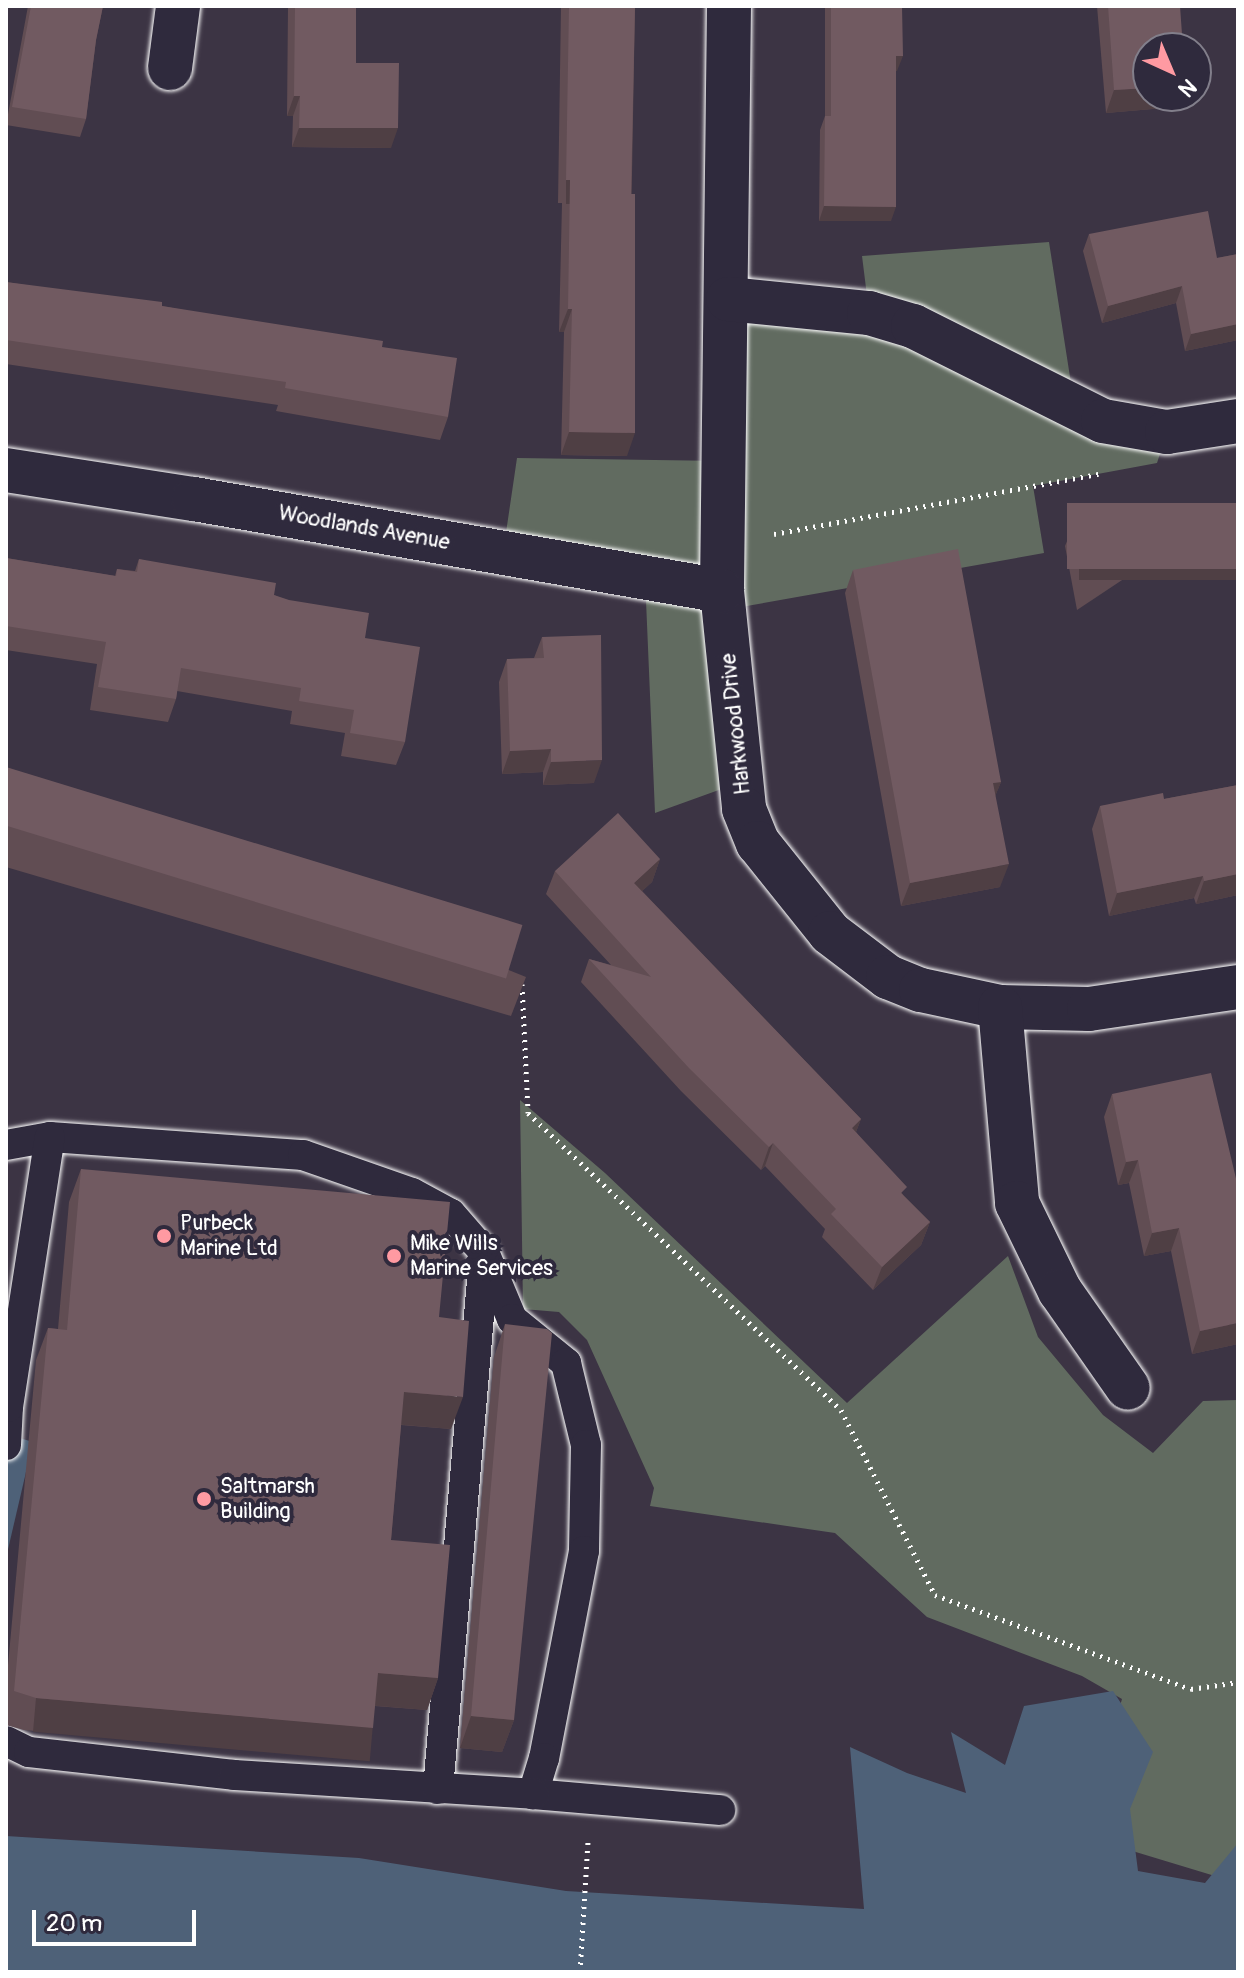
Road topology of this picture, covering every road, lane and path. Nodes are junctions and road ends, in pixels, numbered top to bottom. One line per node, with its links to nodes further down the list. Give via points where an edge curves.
1 (178, 6): 3 (street)
2 (729, 6): 4 (street, Harkwood Drive)
3 (170, 68)
4 (728, 299): 5 (street, via 869,313 913,326 1103,421 1167,432); 8 (street, Harkwood Drive)
5 (1238, 421)
6 (6, 470): 9 (street, Woodlands Avenue)
7 (1111, 472): 8 (path)
8 (722, 543): 9 (street, Harkwood Drive)
9 (722, 591): 12 (street, Harkwood Drive, via 744,809 758,843 830,933 888,977 962,1002)
10 (521, 979): 18 (path, via 528,1113 841,1410 935,1595 1191,1689)
11 (1238, 987): 12 (street, Harkwood Drive, via 1089,1009)
12 (1000, 1007): 16 (street, via 1017,1203 1060,1291)
13 (50, 1137): 14 (lane); 15 (lane, via 303,1155 412,1193 451,1214); 17 (lane)
14 (6, 1145)
15 (484, 1252): 20 (lane); 21 (lane, via 512,1319 566,1363 586,1445 584,1551)
16 (1128, 1388)
17 (6, 1445)
18 (1238, 1682)
19 (6, 1741): 20 (lane, via 29,1752 171,1768)
20 (438, 1789): 21 (lane)
21 (533, 1794): 22 (lane)
22 (591, 1799): 23 (lane); 24 (path)
23 (720, 1810)
24 (580, 1972)

